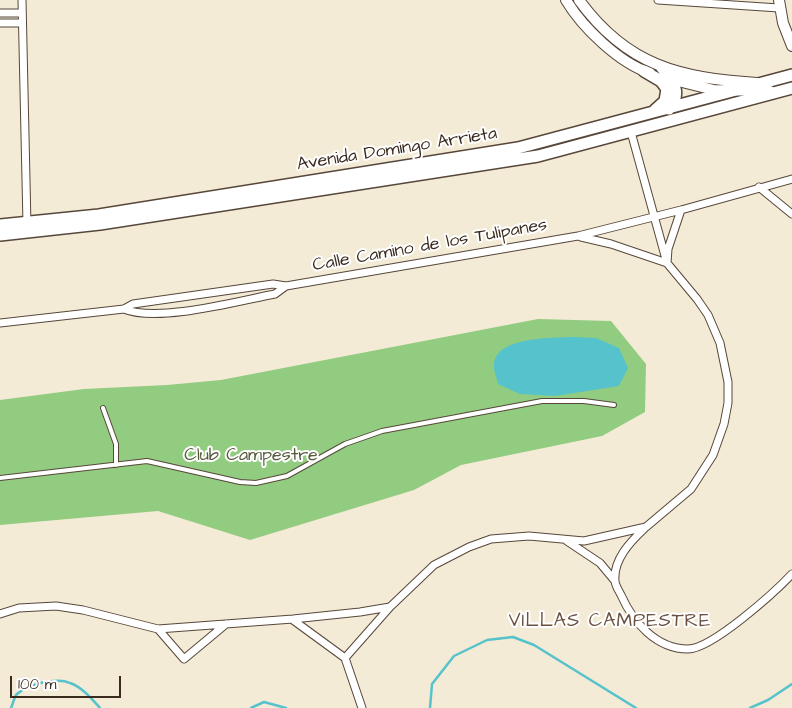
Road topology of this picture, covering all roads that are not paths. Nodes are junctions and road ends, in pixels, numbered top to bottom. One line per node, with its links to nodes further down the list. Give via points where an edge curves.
1 (22, 0): 7 (street)
2 (566, 0): 12 (main road, via 598,38)
3 (579, 0): 11 (main road, via 613,37)
4 (658, 0): 5 (street)
5 (779, 4): 10 (main road)
6 (0, 13): 7 (street)
7 (22, 13): 9 (street)
8 (0, 23): 9 (street)
9 (22, 23): 30 (street)
10 (792, 46)
11 (662, 68): 14 (main road); 15 (main road, via 712,80)
12 (644, 71): 14 (main road); 19 (main road, via 667,88 665,101)
13 (792, 75): 15 (main road, Avenida Domingo Arrieta)
14 (673, 81): 17 (main road); 18 (main road, via 676,96)
15 (763, 83): 17 (main road, Avenida Domingo Arrieta)
16 (788, 90): 17 (main road); 21 (main road, Avenida Domingo Arrieta)
17 (733, 91): 18 (main road, Avenida Domingo Arrieta)
18 (670, 108): 19 (main road, Avenida Domingo Arrieta); 21 (main road)
19 (650, 114): 20 (main road, Avenida Domingo Arrieta)
20 (627, 119): 22 (main road); 23 (main road, Avenida Domingo Arrieta, via 518,148)
21 (652, 127): 22 (main road, Avenida Domingo Arrieta)
22 (631, 132): 23 (main road, Avenida Domingo Arrieta, via 538,156); 28 (street)
23 (353, 179): 30 (main road, Avenida Domingo Arrieta)
24 (792, 179): 25 (street, Calle Camino de los Tulipanes)
25 (759, 187): 26 (street, Calle Camino de los Tulipanes); 27 (street)
26 (681, 210): 28 (street, Calle Camino de los Tulipanes); 33 (street, via 668,249)
27 (792, 214)
28 (653, 217): 32 (street, Calle Camino de los Tulipanes); 33 (street)
29 (0, 225): 30 (main road, Avenida Domingo Arrieta)
30 (27, 228): 31 (main road, Avenida Domingo Arrieta)
31 (0, 235)
32 (578, 236): 33 (street, Calle Camino de los Tulipanes); 34 (street, Calle Camino de los Tulipanes)
33 (667, 263): 41 (street, via 697,299 715,331 726,362 728,404 720,440 702,474 691,490)
34 (286, 286): 35 (street, Calle Camino de los Tulipanes, via 273,284 133,304); 35 (street, Calle Camino de los Tulipanes, via 275,294 193,309 134,313)
35 (124, 309): 36 (street, Calle Camino de los Tulipanes)
36 (0, 323)
37 (614, 405): 39 (lane, via 542,401 382,431 345,444 287,476 256,483 153,462)
38 (104, 408): 39 (lane, via 116,444)
39 (116, 465): 40 (lane)
40 (0, 478)
41 (646, 527): 42 (street, via 584,541); 44 (street, via 621,556)
42 (565, 540): 44 (street, via 600,563); 45 (street, via 510,536 469,547 434,565)
43 (792, 574): 44 (street, via 714,639 689,649 667,645 647,632 626,606)
44 (615, 581)
45 (390, 607): 47 (street); 50 (street)
46 (0, 614): 49 (street, via 19,608 56,606)
47 (293, 619): 48 (street); 50 (street)
48 (226, 624): 49 (street); 49 (street, via 184,659)
49 (158, 629)
50 (345, 658): 51 (street)
51 (362, 708)

